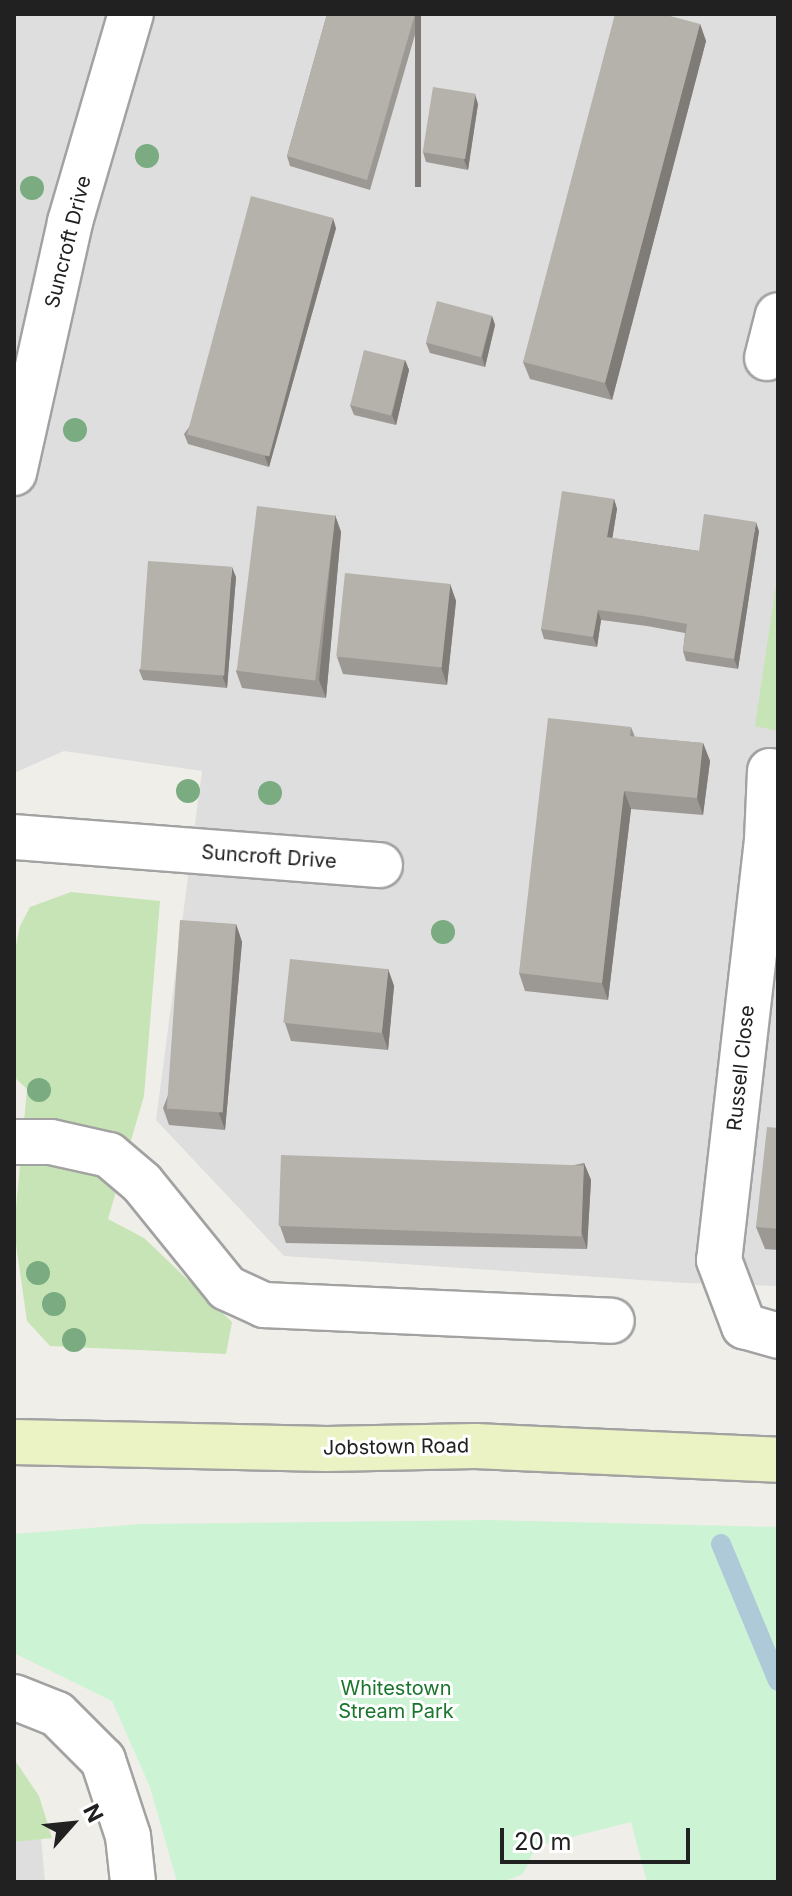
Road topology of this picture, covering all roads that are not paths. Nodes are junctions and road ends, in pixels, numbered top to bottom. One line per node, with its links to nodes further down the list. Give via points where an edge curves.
1 (131, 14): 4 (street, Suncroft Drive, via 70,222)
2 (778, 315): 3 (street)
3 (767, 358)
4 (14, 473)
5 (770, 771): 10 (street, Russell Close, via 767,840 719,1260 744,1326)
6 (14, 837): 7 (street, Suncroft Drive)
7 (380, 865)
8 (14, 1142): 9 (street, via 51,1142 109,1155 142,1183 227,1288 264,1305)
9 (612, 1321)
10 (778, 1336)
11 (14, 1442): 12 (street, Jobstown Road, via 327,1449 475,1446)
12 (778, 1460)
13 (14, 1697): 14 (street, via 57,1714 103,1760 128,1836)
14 (133, 1882)

